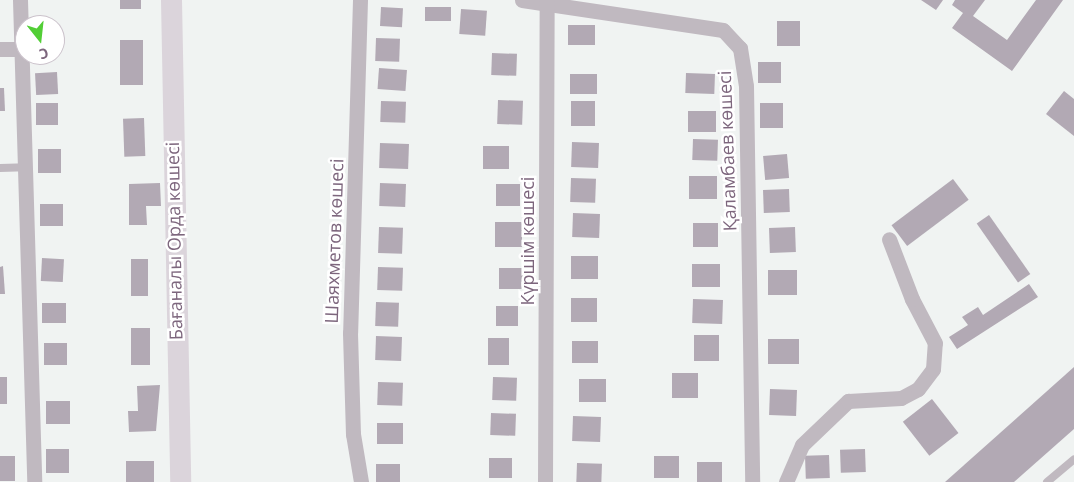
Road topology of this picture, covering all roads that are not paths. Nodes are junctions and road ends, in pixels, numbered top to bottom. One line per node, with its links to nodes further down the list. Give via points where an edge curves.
1 (20, 0): 6 (street)
2 (171, 0): 15 (street, Бағаналы Орда көшесі)
3 (360, 0): 16 (street, Шаяхметов көшесі, via 350,333 353,434)
4 (522, 0): 5 (street, Қаламбаев көшесі)
5 (547, 2): 17 (street, Күршім көшесі); 18 (street, Қаламбаев көшесі, via 723,30 740,48 746,86)
6 (20, 15)
7 (0, 48): 8 (street)
8 (15, 49)
9 (22, 65): 10 (street)
10 (26, 167): 11 (lane); 14 (street)
11 (0, 168)
12 (889, 239): 19 (street, via 912,299 935,343 933,369 918,389 901,398 848,401 802,445)
13 (1074, 459): 20 (lane)
14 (34, 482)
15 (180, 482)
16 (362, 482)
17 (545, 482)
18 (752, 482)
19 (786, 482)
20 (1047, 482)

